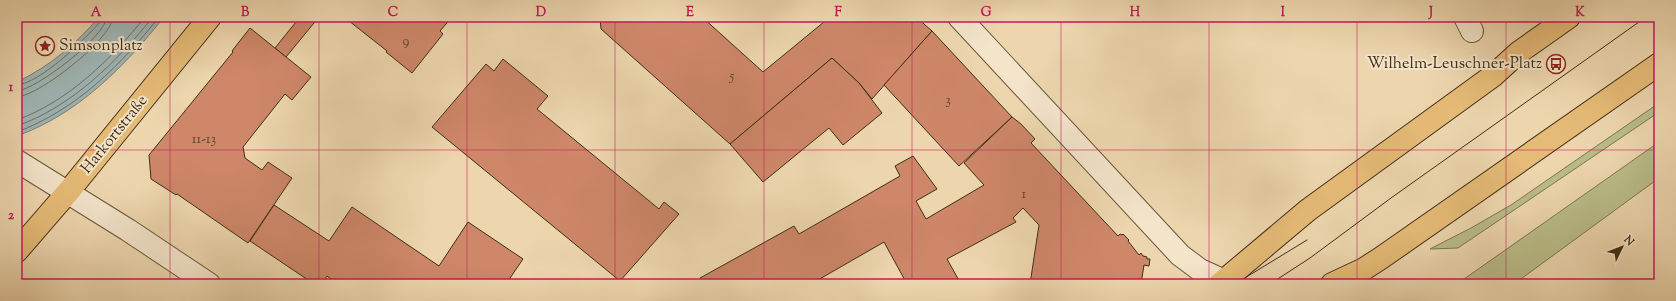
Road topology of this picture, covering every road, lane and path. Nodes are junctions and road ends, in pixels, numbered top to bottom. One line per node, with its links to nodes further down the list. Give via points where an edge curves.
1 (210, 17): 6 (main road, Harkortstraße)
2 (1569, 17): 8 (main road, via 1518,53 1494,75 1308,210)
3 (961, 18): 8 (street, via 1180,255 1200,270)
4 (1659, 64): 10 (main road, via 1390,252 1364,269)
5 (17, 161): 6 (street)
6 (68, 192): 7 (main road, Harkortstraße); 9 (street)
7 (17, 251)
8 (1226, 283)
9 (209, 284)
10 (1332, 284)

